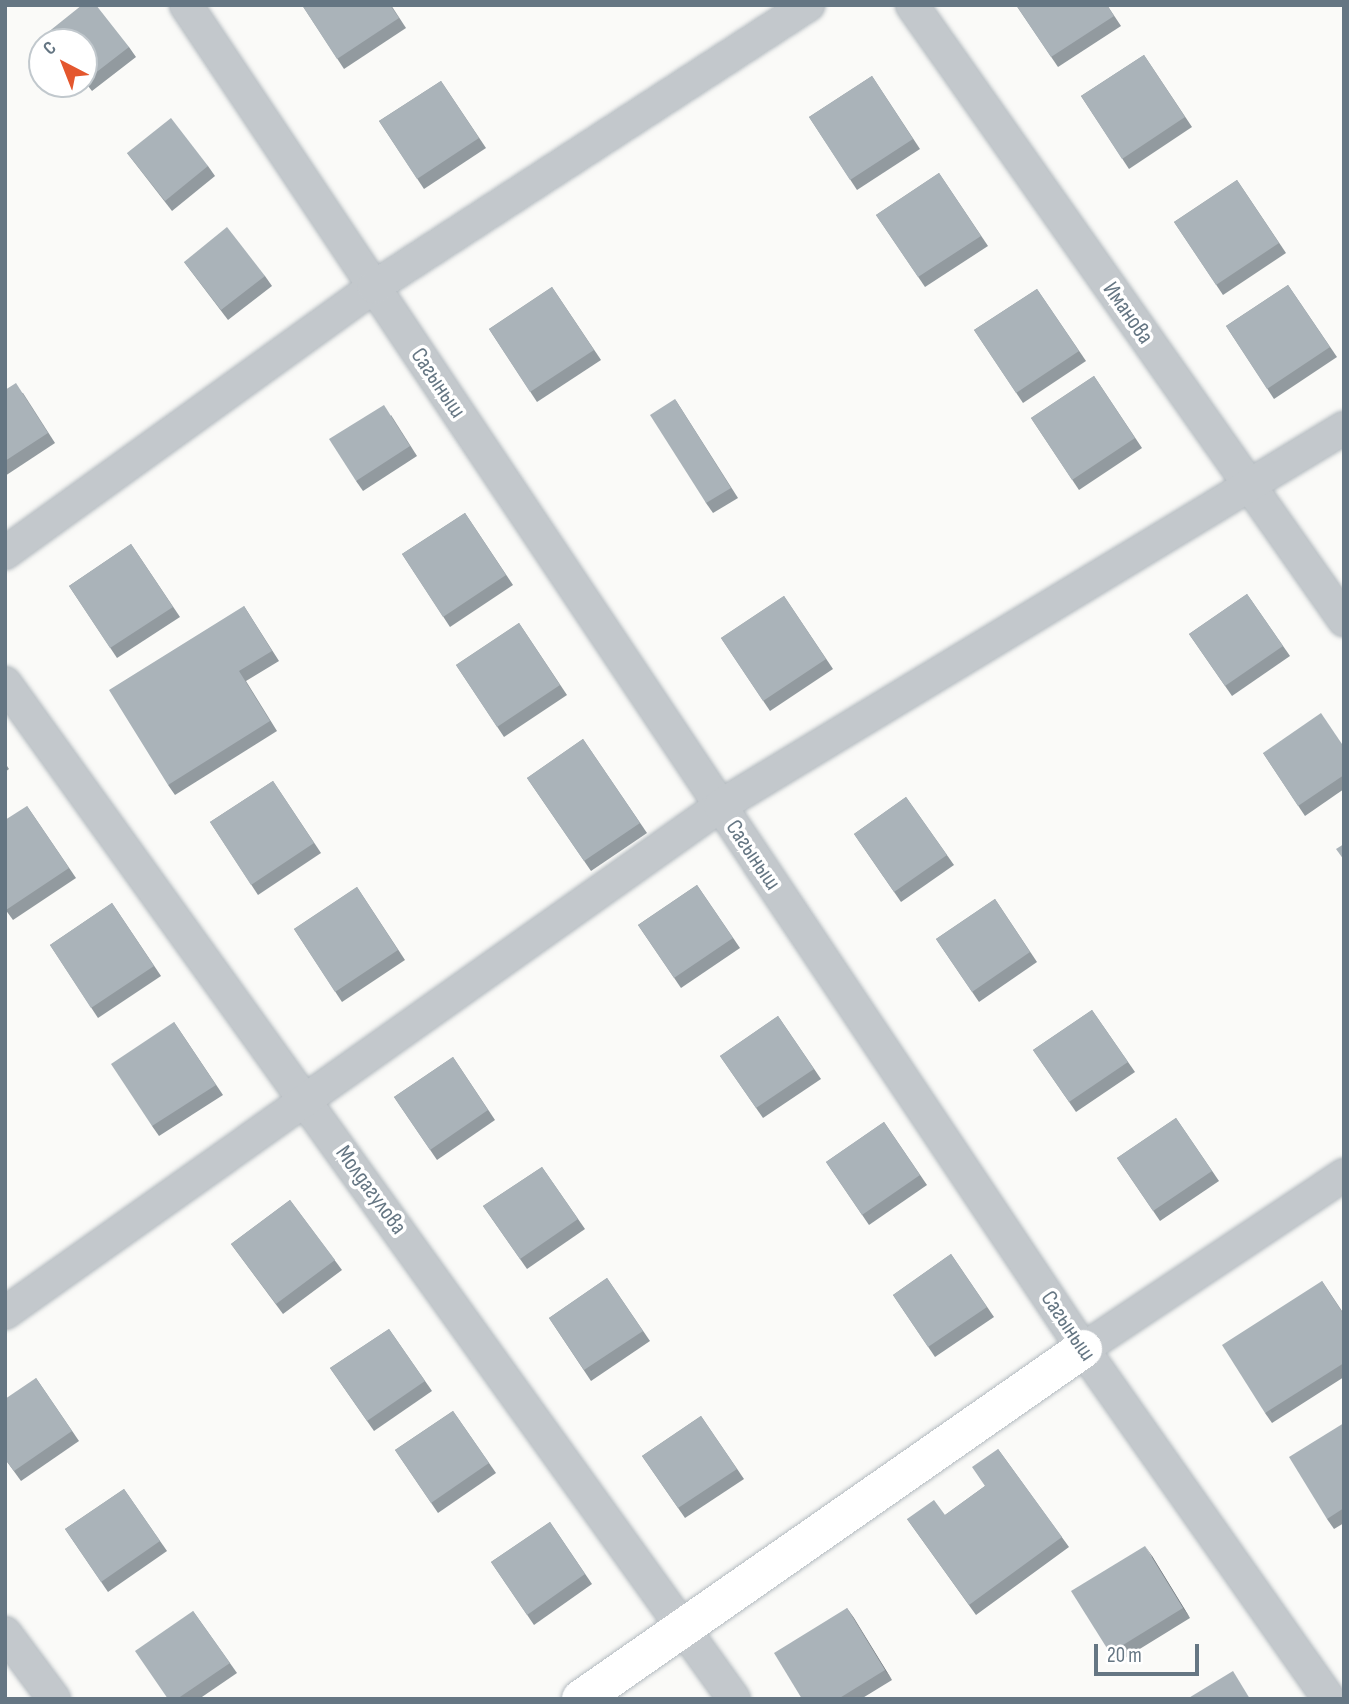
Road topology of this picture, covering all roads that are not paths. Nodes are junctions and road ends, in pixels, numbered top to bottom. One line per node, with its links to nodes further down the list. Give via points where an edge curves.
1 (186, 5): 4 (street, Сагыныш)
2 (808, 5): 4 (street)
3 (912, 5): 6 (street, Иманова)
4 (374, 287): 7 (street); 10 (street, Сагыныш)
5 (1344, 428): 6 (street)
6 (1250, 487): 8 (street, Иманова); 10 (street)
7 (5, 553)
8 (1344, 620)
9 (5, 683): 11 (street, Молдагулова)
10 (720, 806): 11 (street); 14 (street, Сагыныш)
11 (306, 1099): 13 (street); 15 (street, Молдагулова)
12 (1344, 1175): 14 (street)
13 (5, 1312)
14 (1083, 1349): 15 (street); 20 (street, Сагыныш)
15 (687, 1626): 18 (street); 19 (street, Молдагулова)
16 (5, 1633): 17 (street)
17 (54, 1699)
18 (581, 1699)
19 (734, 1699)
20 (1329, 1699)

